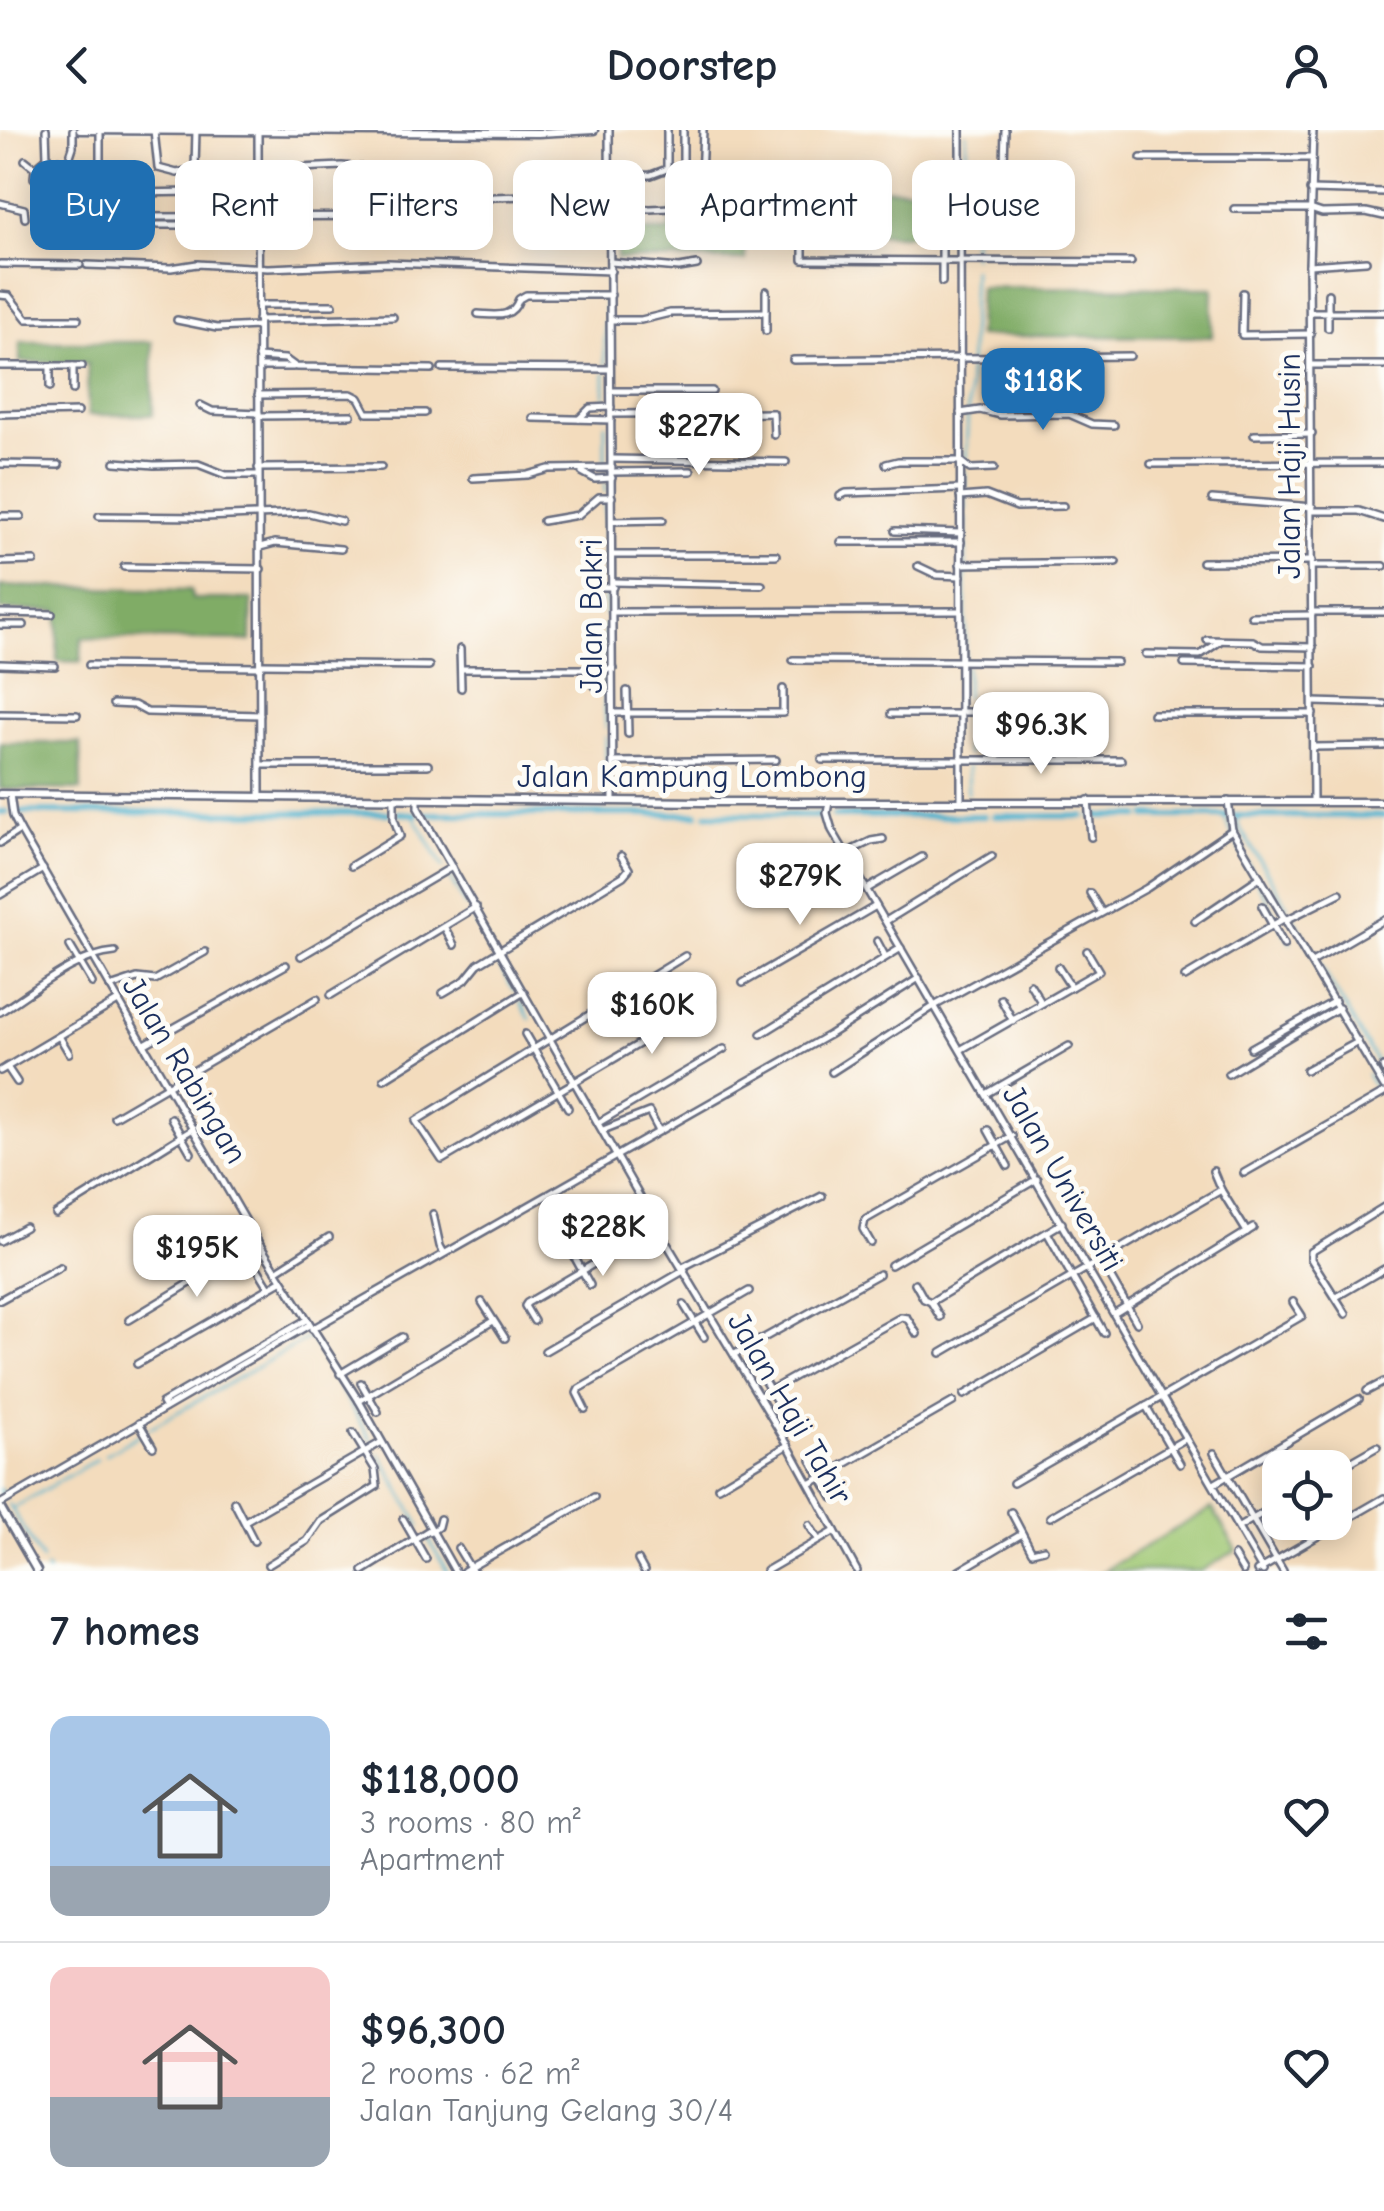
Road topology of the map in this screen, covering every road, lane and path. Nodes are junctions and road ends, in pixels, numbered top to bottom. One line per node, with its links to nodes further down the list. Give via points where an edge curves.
1 (46, 130): 22 (street)
2 (77, 130): 16 (street); 22 (street, via 68,162)
3 (136, 130): 4 (street); 16 (street)
4 (154, 130): 5 (street); 5 (street, via 158,168 188,173 196,162)
5 (192, 130): 6 (street)
6 (258, 130): 7 (street); 25 (street)
7 (299, 130): 17 (street)
8 (594, 130): 18 (street)
9 (609, 130): 26 (street, Jalan Bakri)
10 (667, 130): 31 (street, via 667,169)
11 (683, 130): 27 (street)
12 (703, 130): 28 (street)
13 (960, 130): 48 (street)
14 (1005, 130): 29 (street)
15 (1313, 130): 21 (street, Jalan Haji Husin)
16 (100, 131): 24 (street)
17 (450, 131): 19 (street)
18 (570, 131): 19 (street)
19 (538, 132)
20 (1141, 158): 21 (street)
21 (1312, 158): 32 (street, Jalan Haji Husin)
22 (46, 159)
23 (26, 160): 30 (street)
24 (100, 160)
25 (258, 160)
26 (609, 160)
27 (683, 160)
28 (702, 160)
29 (1004, 160)
30 (30, 164)
31 (645, 174)
32 (1310, 190): 33 (street); 36 (street, Jalan Haji Husin)
33 (1384, 192)
34 (513, 196): 38 (street, via 419,216)
35 (0, 204): 40 (street, via 24,208)
36 (1310, 208): 37 (street); 39 (street); 53 (street, Jalan Haji Husin)
37 (1234, 209)
38 (313, 215)
39 (1384, 216)
40 (26, 218)
41 (158, 224): 42 (street)
42 (175, 225)
43 (257, 250): 55 (street)
44 (612, 250): 50 (street, Jalan Bakri)
45 (804, 250): 47 (street, via 804,260)
46 (942, 250): 47 (street)
47 (942, 261): 48 (street); 57 (street)
48 (962, 261): 51 (street); 81 (street)
49 (1366, 261): 53 (street)
50 (612, 262): 54 (street); 56 (street, Jalan Bakri)
51 (1131, 262)
52 (0, 264): 55 (street)
53 (1309, 265): 66 (street, Jalan Haji Husin)
54 (698, 266)
55 (257, 268): 56 (street, via 388,264); 63 (street)
56 (612, 271): 62 (street, Jalan Bakri)
57 (942, 282)
58 (766, 291): 65 (street)
59 (1243, 293): 77 (street, via 1242,335)
60 (0, 294): 71 (street, via 27,319)
61 (1328, 294): 67 (street)
62 (611, 295): 69 (street, via 526,295 508,315); 73 (street, Jalan Bakri)
63 (258, 305): 64 (street); 74 (street)
64 (333, 305)
65 (766, 312): 73 (street); 76 (street)
66 (1310, 312): 67 (street); 77 (street, Jalan Haji Husin)
67 (1328, 312): 68 (street); 75 (street)
68 (1384, 312)
69 (478, 314)
70 (393, 317): 74 (street)
71 (78, 319)
72 (178, 320): 74 (street, via 217,328)
73 (611, 320): 92 (street, Jalan Bakri)
74 (258, 323): 79 (street)
75 (1328, 328)
76 (766, 331)
77 (1311, 334): 87 (street, Jalan Haji Husin)
78 (1130, 356): 81 (street)
79 (258, 357): 88 (street); 89 (street, via 284,359)
80 (793, 360): 81 (street)
81 (966, 360): 101 (street)
82 (1384, 365): 87 (street)
83 (0, 366): 84 (street)
84 (50, 366): 85 (street); 93 (street)
85 (73, 366): 86 (street); 94 (street)
86 (82, 366)
87 (1312, 366): 111 (street, Jalan Haji Husin)
88 (258, 367): 89 (street); 97 (street)
89 (296, 368): 91 (street)
90 (442, 368): 92 (street)
91 (432, 369)
92 (610, 369): 95 (street, Jalan Bakri)
93 (50, 388)
94 (73, 390)
95 (611, 391): 96 (street); 105 (street, Jalan Bakri)
96 (712, 391)
97 (258, 395): 103 (street, via 351,394 367,413); 106 (street)
98 (200, 405): 106 (street)
99 (1026, 405): 100 (street)
100 (980, 410): 101 (street); 110 (street, via 1069,414)
101 (965, 411): 116 (street)
102 (78, 412): 104 (street)
103 (425, 412)
104 (0, 414)
105 (611, 414): 109 (street); 109 (street, via 590,408); 112 (street, via 773,414); 115 (street, Jalan Bakri)
106 (259, 415): 107 (street); 128 (street)
107 (351, 415)
108 (533, 418): 109 (street)
109 (579, 419)
110 (1114, 426)
111 (1312, 434): 113 (street); 119 (street, Jalan Haji Husin)
112 (774, 435)
113 (1254, 435)
114 (1295, 449): 124 (street)
115 (612, 459): 118 (street); 130 (street, Jalan Bakri)
116 (960, 461): 122 (street); 127 (street); 132 (street)
117 (115, 462): 128 (street)
118 (786, 462)
119 (1312, 463): 120 (street); 124 (street); 137 (street, Jalan Haji Husin)
120 (1384, 463)
121 (0, 464): 125 (street)
122 (886, 464)
123 (1152, 464): 124 (street)
124 (1295, 464)
125 (58, 466)
126 (381, 467): 128 (street)
127 (994, 468)
128 (258, 472): 141 (street)
129 (691, 472): 130 (street)
130 (612, 473): 131 (street, via 550,470); 134 (street, Jalan Bakri)
131 (472, 478)
132 (963, 495): 133 (street); 136 (street); 148 (street)
133 (840, 496)
134 (612, 497): 145 (street, Jalan Bakri); 146 (street, via 599,497 578,515)
135 (1212, 499): 137 (street)
136 (1062, 506)
137 (1313, 509): 142 (street); 160 (street, Jalan Haji Husin)
138 (0, 516): 139 (street)
139 (20, 516)
140 (99, 516): 141 (street)
141 (259, 516): 144 (street, via 309,514); 151 (street)
142 (1384, 519)
143 (663, 520): 145 (street)
144 (341, 521)
145 (612, 521): 153 (street, Jalan Bakri)
146 (543, 522)
147 (895, 531): 148 (street)
148 (961, 533): 150 (street)
149 (841, 542): 150 (street)
150 (961, 542): 159 (street)
151 (260, 547): 152 (street); 164 (street)
152 (341, 549)
153 (613, 555): 154 (street); 166 (street, Jalan Bakri)
154 (776, 555)
155 (34, 561): 156 (street)
156 (0, 562)
157 (1116, 562): 159 (street)
158 (1202, 562): 160 (street)
159 (962, 564): 165 (street)
160 (1312, 564): 162 (street); 174 (street, Jalan Haji Husin)
161 (918, 566): 165 (street)
162 (1384, 566)
163 (124, 567): 164 (street)
164 (261, 569): 191 (street)
165 (961, 576): 169 (street)
166 (613, 585): 167 (street); 168 (street); 170 (street, Jalan Bakri)
167 (762, 585)
168 (586, 587)
169 (960, 611): 170 (street); 185 (street)
170 (612, 612): 196 (street, Jalan Bakri)
171 (1384, 612): 174 (street)
172 (0, 614): 173 (street)
173 (52, 614)
174 (1312, 614): 175 (street); 180 (street, Jalan Haji Husin)
175 (1251, 616)
176 (0, 625): 177 (street)
177 (24, 625)
178 (1206, 640): 179 (street)
179 (1221, 640): 180 (street); 183 (street, via 1200,655)
180 (1313, 647): 193 (street, Jalan Haji Husin)
181 (460, 649): 194 (street)
182 (595, 652): 195 (street)
183 (1146, 654)
184 (792, 660): 185 (street)
185 (960, 662): 186 (street); 207 (street)
186 (1118, 662)
187 (0, 664): 190 (street)
188 (1184, 664): 193 (street)
189 (88, 665): 191 (street)
190 (56, 666)
191 (261, 666): 192 (street); 213 (street)
192 (429, 666)
193 (1313, 666): 201 (street, Jalan Haji Husin)
194 (461, 669): 195 (street); 198 (street)
195 (595, 670): 196 (street); 197 (street)
196 (613, 670): 205 (street, Jalan Bakri)
197 (595, 686)
198 (461, 688)
199 (783, 689): 206 (street, via 783,713)
200 (627, 691): 206 (street)
201 (1313, 702): 203 (street); 211 (street, Jalan Haji Husin)
202 (113, 704): 213 (street, via 147,712)
203 (1384, 704)
204 (1016, 712): 207 (street)
205 (614, 713): 206 (street); 221 (street, Jalan Bakri)
206 (627, 713): 214 (street)
207 (961, 713): 209 (street); 219 (street)
208 (0, 714): 212 (street)
209 (891, 714)
210 (1153, 714): 211 (street)
211 (1313, 714): 215 (street, Jalan Haji Husin)
212 (76, 715)
213 (260, 715): 222 (street)
214 (628, 734)
215 (1314, 746): 216 (street); 231 (street, Jalan Haji Husin)
216 (1384, 746)
217 (776, 760): 221 (street)
218 (822, 760): 219 (street)
219 (962, 760): 220 (street); 229 (street)
220 (1120, 760)
221 (614, 762): 232 (street, Jalan Bakri)
222 (260, 764): 223 (street); 226 (street)
223 (428, 765)
224 (0, 794): 225 (street, Jalan Kampung Lombong)
225 (10, 794): 226 (street, Jalan Kampung Lombong); 236 (street, Jalan Rabingan)
226 (260, 797): 227 (street, Jalan Kampung Lombong)
227 (394, 798): 228 (street, Jalan Kampung Lombong); 245 (street, via 400,836)
228 (418, 799): 232 (street, Jalan Kampung Lombong); 246 (street, Jalan Haji Tahir)
229 (961, 800): 230 (street, Jalan Kampung Lombong); 234 (street, Jalan Kampung Lombong)
230 (1088, 800): 235 (street, Jalan Kampung Lombong); 238 (street)
231 (1314, 801): 233 (street, Jalan Kampung Lombong); 235 (street, Jalan Kampung Lombong)
232 (613, 802): 234 (street, Jalan Kampung Lombong)
233 (1384, 802)
234 (828, 805): 241 (street, Jalan Universiti)
235 (1228, 805): 237 (street)
236 (20, 830): 240 (street); 247 (street, Jalan Rabingan)
237 (1230, 831): 248 (street); 256 (street)
238 (1091, 837)
239 (883, 839): 241 (street)
240 (0, 843)
241 (846, 854): 249 (street, Jalan Universiti)
242 (621, 856): 267 (street, via 628,872)
243 (992, 856): 257 (street)
244 (922, 857): 249 (street)
245 (351, 866)
246 (452, 867): 255 (street, Jalan Haji Tahir); 272 (street)
247 (40, 871): 252 (street); 271 (street, Jalan Rabingan)
248 (1258, 878): 258 (street); 260 (street)
249 (868, 890): 253 (street, Jalan Universiti)
250 (1090, 892): 256 (street)
251 (1340, 894): 258 (street)
252 (0, 895)
253 (876, 906): 257 (street, Jalan Universiti); 282 (street)
254 (1262, 906): 258 (street)
255 (476, 907): 261 (street); 267 (street, Jalan Haji Tahir)
256 (1100, 912): 295 (street)
257 (886, 920): 266 (street, Jalan Universiti)
258 (1284, 920): 264 (street); 276 (street); 279 (street)
259 (1384, 920): 276 (street)
260 (1195, 921)
261 (445, 928): 263 (street); 288 (street)
262 (877, 942): 274 (street)
263 (454, 945)
264 (1284, 945)
265 (70, 946): 275 (street)
266 (901, 948): 274 (street); 280 (street, Jalan Universiti)
267 (501, 951): 286 (street, Jalan Haji Tahir); 287 (street)
268 (1087, 951): 284 (street, via 1099,971)
269 (115, 952): 271 (street)
270 (205, 952): 285 (street, via 154,980 137,978)
271 (92, 956): 275 (street); 285 (street, Jalan Rabingan)
272 (301, 956)
273 (685, 956): 302 (street)
274 (886, 957): 300 (street)
275 (80, 962): 281 (street); 297 (street)
276 (1313, 962): 293 (street)
277 (286, 964): 304 (street)
278 (1058, 966): 284 (street)
279 (1185, 977)
280 (919, 978): 295 (street, Jalan Universiti); 331 (street)
281 (92, 983)
282 (743, 983)
283 (1030, 984): 294 (street)
284 (1071, 986): 294 (street)
285 (110, 988): 291 (street, Jalan Rabingan)
286 (524, 992): 302 (street, Jalan Haji Tahir); 317 (street)
287 (443, 993)
288 (331, 995)
289 (317, 999): 320 (street)
290 (1001, 999): 298 (street)
291 (118, 1001): 301 (street); 304 (street, Jalan Rabingan)
292 (712, 1001): 319 (street)
293 (1335, 1001): 296 (street); 306 (street)
294 (1042, 1003): 298 (street)
295 (936, 1005): 308 (street, Jalan Universiti); 315 (street)
296 (1339, 1008): 303 (street); 316 (street)
297 (0, 1012)
298 (1013, 1021): 308 (street)
299 (525, 1034): 309 (street)
300 (761, 1034)
301 (59, 1036): 310 (street); 311 (street)
302 (551, 1041): 309 (street); 319 (street, Jalan Haji Tahir)
303 (1358, 1042): 312 (street); 313 (street)
304 (145, 1044): 320 (street, Jalan Rabingan)
305 (1068, 1046): 323 (street)
306 (1251, 1048)
307 (724, 1049): 327 (street)
308 (962, 1049): 323 (street, Jalan Universiti)
309 (534, 1051): 322 (street); 322 (street, via 416,1122 440,1159)
310 (69, 1053)
311 (8, 1067): 314 (street); 318 (street)
312 (1380, 1067): 321 (street)
313 (1306, 1070)
314 (0, 1071)
315 (832, 1072)
316 (1228, 1074)
317 (384, 1079)
318 (17, 1082)
319 (574, 1083): 322 (street); 327 (street, Jalan Haji Tahir)
320 (168, 1084): 325 (street); 328 (street, Jalan Rabingan)
321 (1384, 1090): 339 (street)
322 (559, 1092): 324 (street)
323 (988, 1092): 333 (street, Jalan Universiti)
324 (568, 1108)
325 (114, 1117)
326 (172, 1118): 332 (street)
327 (598, 1123): 329 (street, Jalan Haji Tahir)
328 (193, 1129): 332 (street); 352 (street, Jalan Rabingan)
329 (603, 1130): 331 (street, via 649,1112); 336 (street, Jalan Haji Tahir)
330 (988, 1130): 334 (street)
331 (659, 1131): 336 (street)
332 (182, 1136): 335 (street); 344 (street)
333 (1012, 1136): 334 (street); 340 (street, Jalan Universiti)
334 (997, 1146): 337 (street); 353 (street, via 865,1220)
335 (191, 1153)
336 (616, 1155): 348 (street, Jalan Haji Tahir); 357 (street)
337 (1008, 1166)
338 (1213, 1171): 341 (street)
339 (1244, 1174)
340 (1037, 1179): 346 (street, Jalan Universiti); 359 (street)
341 (1222, 1189): 358 (street); 379 (street, via 1250,1230)
342 (822, 1196): 361 (street)
343 (1384, 1207): 373 (street, via 1311,1252)
344 (56, 1214)
345 (433, 1214): 357 (street)
346 (1062, 1223): 349 (street); 362 (street, Jalan Universiti)
347 (25, 1227): 351 (street)
348 (657, 1227): 361 (street, Jalan Haji Tahir); 365 (street)
349 (1048, 1234): 367 (street); 376 (street)
350 (329, 1237): 364 (street)
351 (0, 1241)
352 (258, 1242): 356 (street); 364 (street, Jalan Rabingan)
353 (872, 1243)
354 (1091, 1243): 358 (street)
355 (569, 1248): 365 (street)
356 (246, 1250): 371 (street); 385 (street)
357 (444, 1253): 390 (street)
358 (1101, 1262): 362 (street); 379 (street)
359 (891, 1266)
360 (60, 1267): 374 (street)
361 (684, 1269): 381 (street, Jalan Haji Tahir); 396 (street)
362 (1089, 1269): 367 (street); 380 (street, Jalan Universiti)
363 (1384, 1270): 373 (street)
364 (276, 1271): 368 (street, Jalan Rabingan)
365 (583, 1271): 370 (street); 387 (street, via 527,1302)
366 (879, 1274): 398 (street)
367 (1072, 1278): 384 (street); 397 (street)
368 (281, 1280): 371 (street); 390 (street, Jalan Rabingan)
369 (916, 1283): 376 (street)
370 (590, 1285)
371 (269, 1288): 399 (street)
372 (750, 1292): 381 (street)
373 (1336, 1297): 382 (street)
374 (0, 1300)
375 (482, 1302): 386 (street)
376 (930, 1302): 383 (street)
377 (1293, 1302): 409 (street, via 1302,1316)
378 (684, 1305): 389 (street)
379 (1127, 1305): 380 (street); 388 (street)
380 (1115, 1313): 409 (street, Jalan Universiti)
381 (710, 1314): 389 (street); 398 (street, Jalan Haji Tahir)
382 (1346, 1314)
383 (940, 1318)
384 (1096, 1318): 391 (street); 406 (street)
385 (129, 1320)
386 (493, 1321): 394 (street); 407 (street)
387 (534, 1322)
388 (1137, 1322)
389 (695, 1323): 395 (street); 414 (street, via 578,1389)
390 (309, 1325): 401 (street, Jalan Rabingan); 417 (street, via 162,1403 165,1408)
391 (1104, 1332)
392 (918, 1334): 404 (street, via 902,1317)
393 (402, 1337): 401 (street)
394 (505, 1338)
395 (704, 1338)
396 (545, 1351)
397 (941, 1353)
398 (735, 1354): 408 (street, Jalan Haji Tahir)
399 (137, 1364)
400 (758, 1372): 404 (street)
401 (340, 1374): 411 (street, Jalan Rabingan)
402 (1384, 1382): 405 (street)
403 (361, 1383): 407 (street)
404 (770, 1390): 408 (street); 415 (street)
405 (1368, 1391)
406 (964, 1395)
407 (368, 1396): 411 (street); 416 (street)
408 (760, 1396): 421 (street, Jalan Haji Tahir)
409 (1161, 1397): 413 (street); 419 (street, Jalan Universiti)
410 (1359, 1398): 430 (street)
411 (358, 1401): 420 (street, Jalan Rabingan)
412 (953, 1402): 431 (street)
413 (1146, 1406): 424 (street); 432 (street)
414 (585, 1408)
415 (782, 1410)
416 (378, 1412)
417 (139, 1423): 423 (street); 440 (street)
418 (353, 1433): 425 (street)
419 (1186, 1438): 424 (street); 434 (street, Jalan Universiti)
420 (380, 1443): 425 (street); 450 (street, Jalan Rabingan)
421 (788, 1444): 433 (street, Jalan Haji Tahir); 435 (street)
422 (1376, 1447): 428 (street)
423 (153, 1448)
424 (1170, 1448): 429 (street); 443 (street)
425 (365, 1452): 447 (street); 462 (street, via 378,1478 374,1489)
426 (1214, 1453): 430 (street)
427 (811, 1460): 431 (street)
428 (1352, 1462)
429 (1180, 1464)
430 (1228, 1476): 434 (street); 446 (street)
431 (821, 1478): 433 (street); 437 (street)
432 (1014, 1483)
433 (810, 1484): 451 (street, Jalan Haji Tahir)
434 (1214, 1484): 449 (street, Jalan Universiti)
435 (718, 1487)
436 (594, 1497): 463 (street)
437 (833, 1498)
438 (1384, 1498): 461 (street)
439 (234, 1502): 447 (street)
440 (0, 1506): 465 (street)
441 (1011, 1512): 452 (street)
442 (1262, 1514): 446 (street)
443 (1050, 1517)
444 (403, 1519): 453 (street)
445 (440, 1519): 450 (street)
446 (1253, 1519): 449 (street); 461 (street)
447 (245, 1521): 455 (street)
448 (810, 1524): 454 (street)
449 (1238, 1528): 464 (street, Jalan Universiti)
450 (431, 1531): 453 (street); 467 (street, Jalan Rabingan)
451 (835, 1531): 454 (street); 470 (street, Jalan Haji Tahir)
452 (1022, 1534): 457 (street, via 1034,1554); 471 (street)
453 (414, 1540): 459 (street); 466 (street)
454 (819, 1540): 469 (street)
455 (254, 1541)
456 (458, 1548): 463 (street)
457 (1044, 1548)
458 (1234, 1556): 472 (street)
459 (426, 1559)
460 (638, 1560): 468 (street)
461 (1276, 1560): 464 (street); 473 (street)
462 (268, 1565)
463 (469, 1570)
464 (1261, 1570)
465 (37, 1571)
466 (363, 1571)
467 (455, 1571)
468 (644, 1571)
469 (766, 1571)
470 (858, 1571)
471 (960, 1571)
472 (1243, 1571)
473 (1283, 1571)

